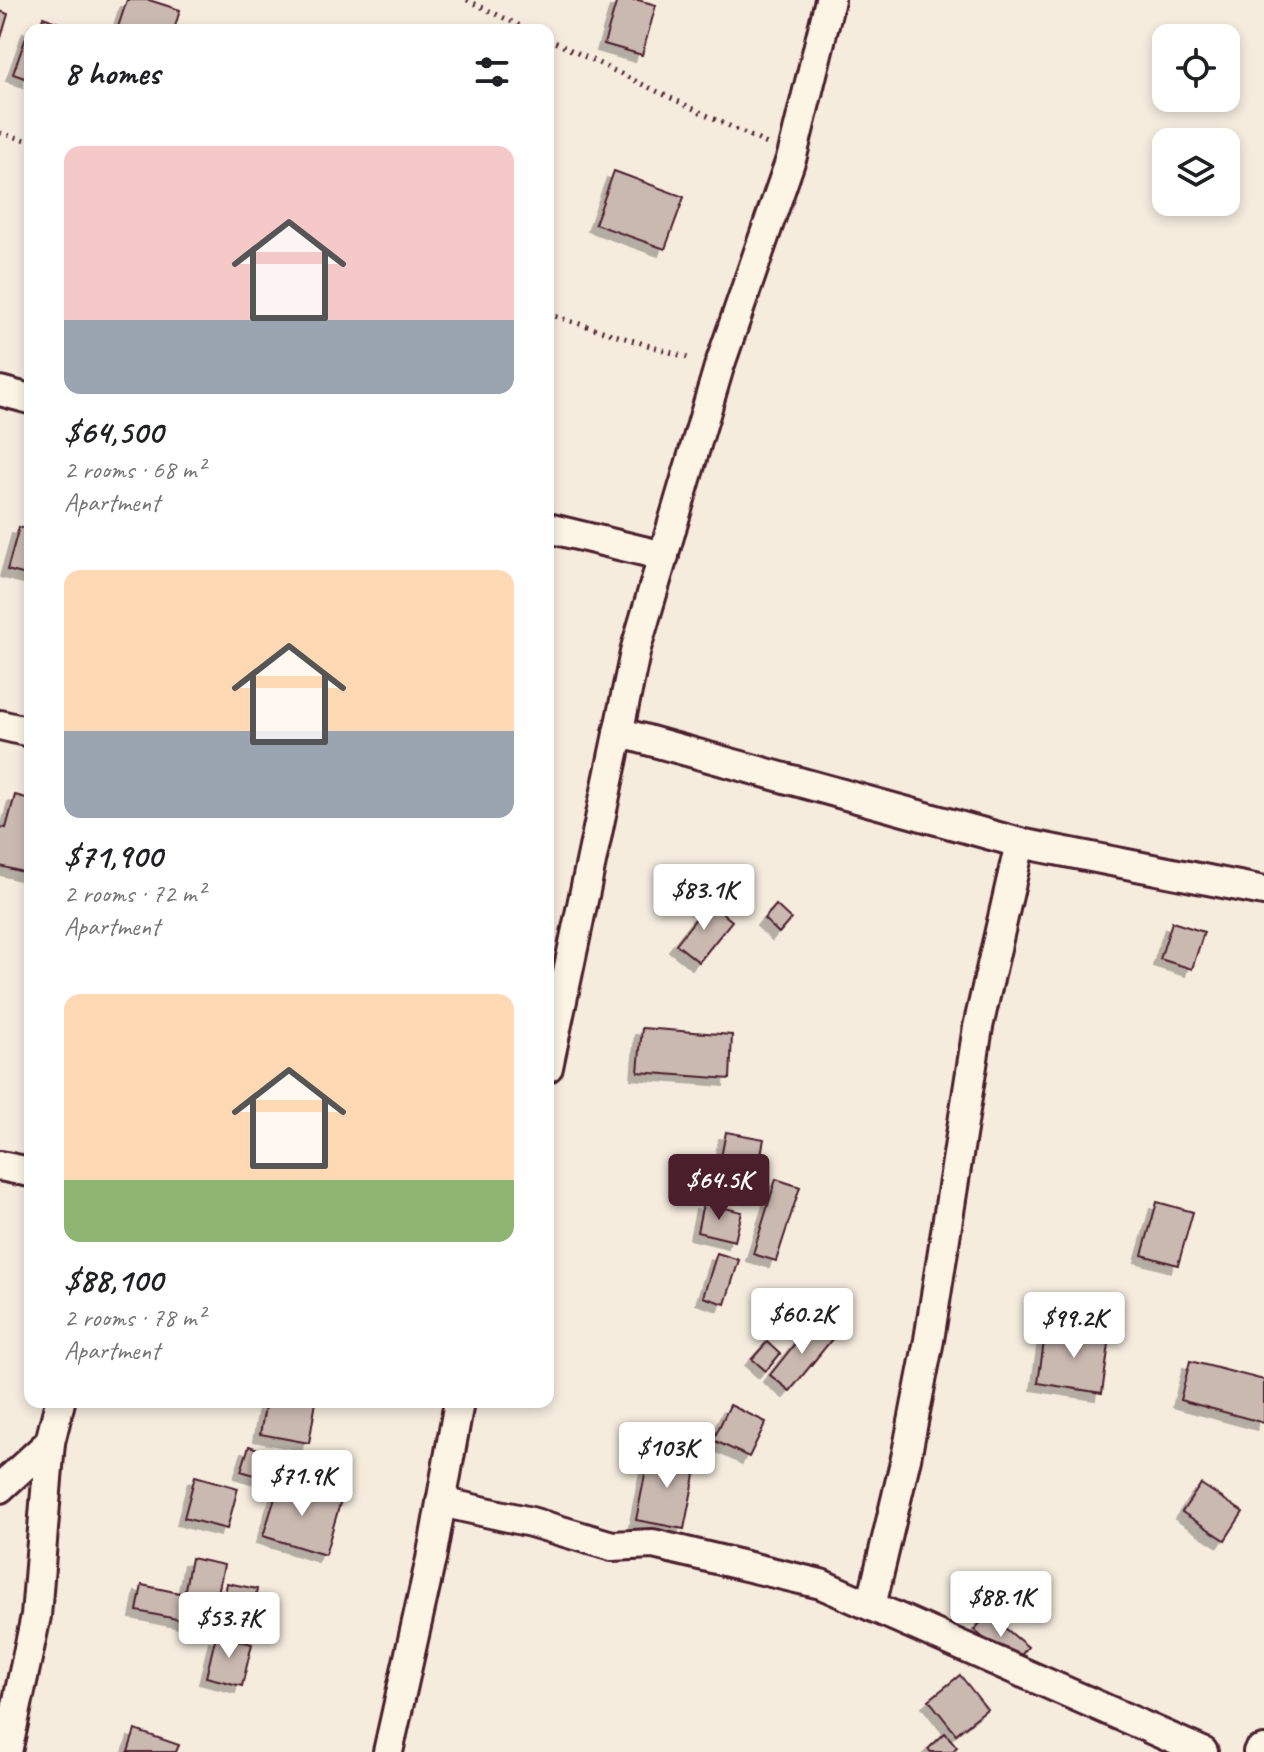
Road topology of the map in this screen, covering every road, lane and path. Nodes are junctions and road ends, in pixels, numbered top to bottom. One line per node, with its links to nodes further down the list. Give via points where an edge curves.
1 (467, 0): 3 (path)
2 (830, 0): 7 (street)
3 (517, 24)
4 (554, 42): 7 (path)
5 (0, 133): 6 (path)
6 (24, 139)
7 (792, 156): 9 (street)
8 (554, 316): 9 (path)
9 (719, 367): 13 (street)
10 (0, 391): 11 (street)
11 (24, 397)
12 (554, 529): 13 (street)
13 (664, 556): 16 (street)
14 (0, 725): 15 (street)
15 (24, 731)
16 (618, 732): 17 (street); 19 (street)
17 (1020, 843): 18 (street); 27 (street, via 978,1027 906,1458)
18 (1264, 891)
19 (554, 1038)
20 (0, 1166): 21 (street)
21 (24, 1171)
22 (58, 1408): 24 (street)
23 (458, 1408): 26 (street)
24 (50, 1442): 25 (street); 29 (street, via 36,1616)
25 (0, 1488)
26 (441, 1502): 27 (street, via 612,1546 653,1544 736,1562 821,1584); 30 (street)
27 (871, 1606): 31 (street)
28 (1264, 1750): 32 (street)
29 (7, 1752)
30 (388, 1752)
31 (1203, 1752)
32 (1258, 1752)

